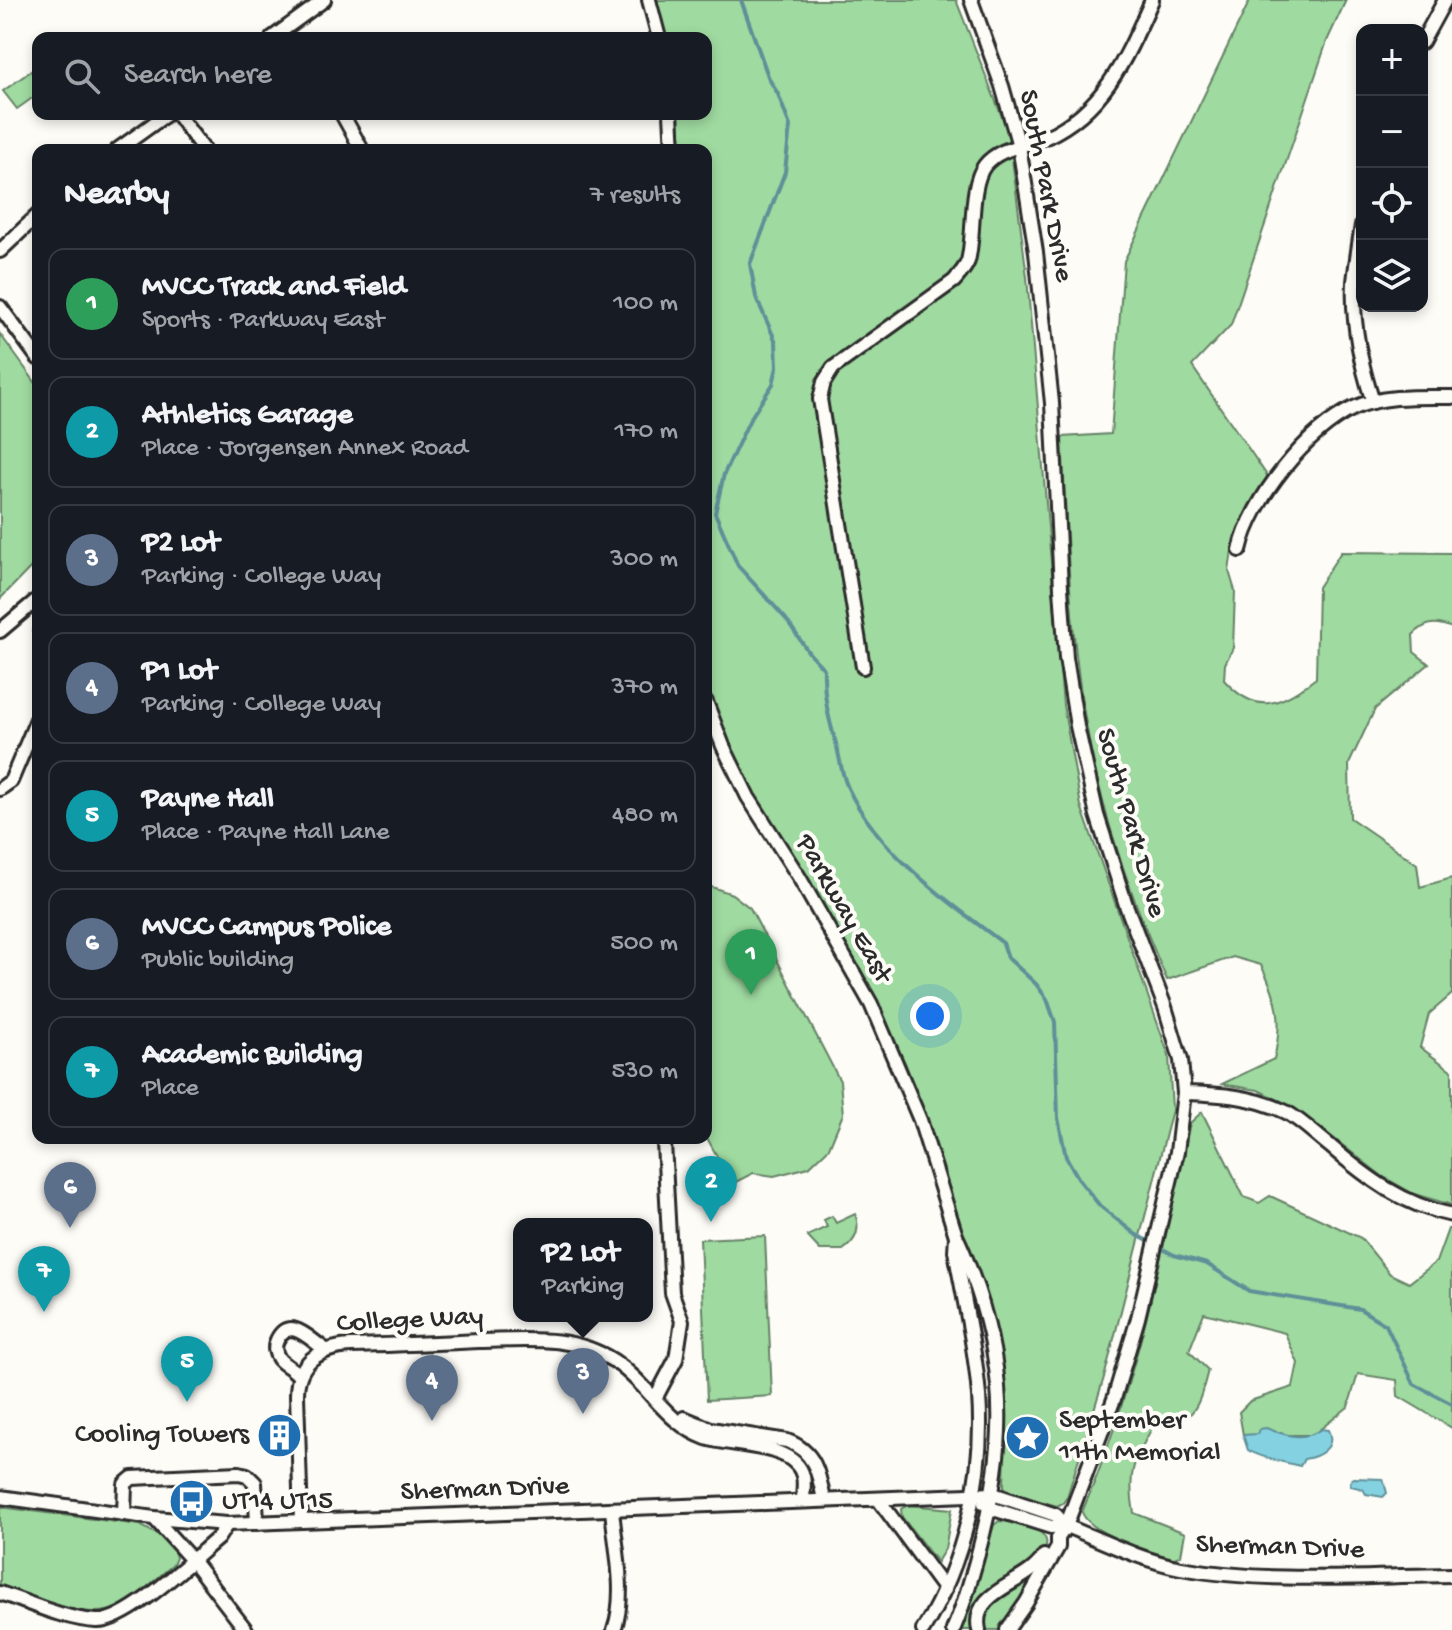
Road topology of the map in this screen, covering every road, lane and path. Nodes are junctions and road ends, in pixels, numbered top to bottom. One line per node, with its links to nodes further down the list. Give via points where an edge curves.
1 (324, 0): 7 (street)
2 (649, 0): 8 (street)
3 (971, 0): 17 (street, South Park Drive)
4 (1152, 0): 17 (street, via 1116,77 1094,105 1047,137)
5 (1445, 0): 6 (street)
6 (1428, 31)
7 (289, 32)
8 (657, 32)
9 (159, 120): 13 (street)
10 (182, 120): 14 (street)
11 (345, 120): 15 (street)
12 (671, 120): 16 (street)
13 (125, 144)
14 (200, 144)
15 (359, 144)
16 (673, 144)
17 (1019, 146): 28 (street, via 997,154 983,168 967,264 954,281 833,368 824,382 820,399); 32 (street, South Park Drive, via 1046,321 1066,658 1077,726 1097,815 1177,1046)
18 (32, 221): 20 (street)
19 (1360, 240): 24 (street, via 1356,318)
20 (0, 251)
21 (0, 307): 22 (street)
22 (32, 350)
23 (1452, 397): 24 (street)
24 (1373, 402): 25 (street, via 1353,408 1301,450 1265,496)
25 (1240, 550)
26 (32, 604): 27 (street)
27 (0, 631)
28 (863, 667)
29 (712, 718): 35 (street, Parkway East, via 748,797 871,1004 920,1120)
30 (32, 731): 31 (street, via 13,776)
31 (0, 789)
32 (1184, 1093): 34 (street, via 1257,1100 1287,1113 1373,1182 1400,1198); 52 (street, South Park Drive, via 1177,1152 1138,1318)
33 (664, 1144): 38 (street, via 672,1293 682,1321 676,1359)
34 (1452, 1215)
35 (956, 1236): 39 (street, Parkway East, via 986,1315 995,1359 1000,1452); 40 (street, Parkway East, via 979,1396)
36 (326, 1350): 37 (street, College Way, via 307,1362); 37 (street, via 302,1331 282,1333 276,1352); 38 (street, College Way, via 560,1341 614,1361)
37 (299, 1376): 49 (street)
38 (658, 1400): 43 (street, College Way, via 701,1426 798,1446 815,1465); 44 (street, College Way, via 671,1418 706,1438 786,1456 802,1473)
39 (993, 1494): 40 (street, Sherman Drive); 45 (street, Parkway East); 52 (street, Sherman Drive, via 1056,1515)
40 (973, 1496): 42 (street, Sherman Drive); 45 (street, Sherman Drive); 56 (street, Parkway East)
41 (0, 1497): 47 (street, Sherman Drive)
42 (878, 1499): 43 (street, Sherman Drive); 56 (street)
43 (824, 1500): 44 (street, Sherman Drive)
44 (803, 1501): 46 (street, Sherman Drive)
45 (990, 1508): 52 (street, Sherman Drive, via 1051,1527); 61 (street, Parkway East)
46 (612, 1509): 49 (street, Sherman Drive); 59 (street, via 619,1596)
47 (124, 1514): 48 (street, Sherman Drive); 50 (street, via 125,1484 132,1478 239,1473 255,1483)
48 (154, 1518): 51 (street, Sherman Drive); 54 (street)
49 (301, 1521): 50 (street, Sherman Drive)
50 (257, 1523): 51 (street, Sherman Drive)
51 (227, 1524): 54 (street)
52 (1066, 1526): 53 (street, South Park Drive); 55 (street, Sherman Drive, via 1180,1568 1253,1576)
53 (1058, 1538): 62 (street, via 1034,1569 982,1604); 63 (street, South Park Drive, via 1058,1547)
54 (192, 1560): 57 (street, via 133,1608 106,1621 80,1619); 58 (street)
55 (1452, 1575)
56 (945, 1590): 60 (street, Parkway East)
57 (0, 1593)
58 (246, 1630)
59 (614, 1630)
60 (923, 1630)
61 (953, 1630)
62 (979, 1630)
63 (1007, 1630)

